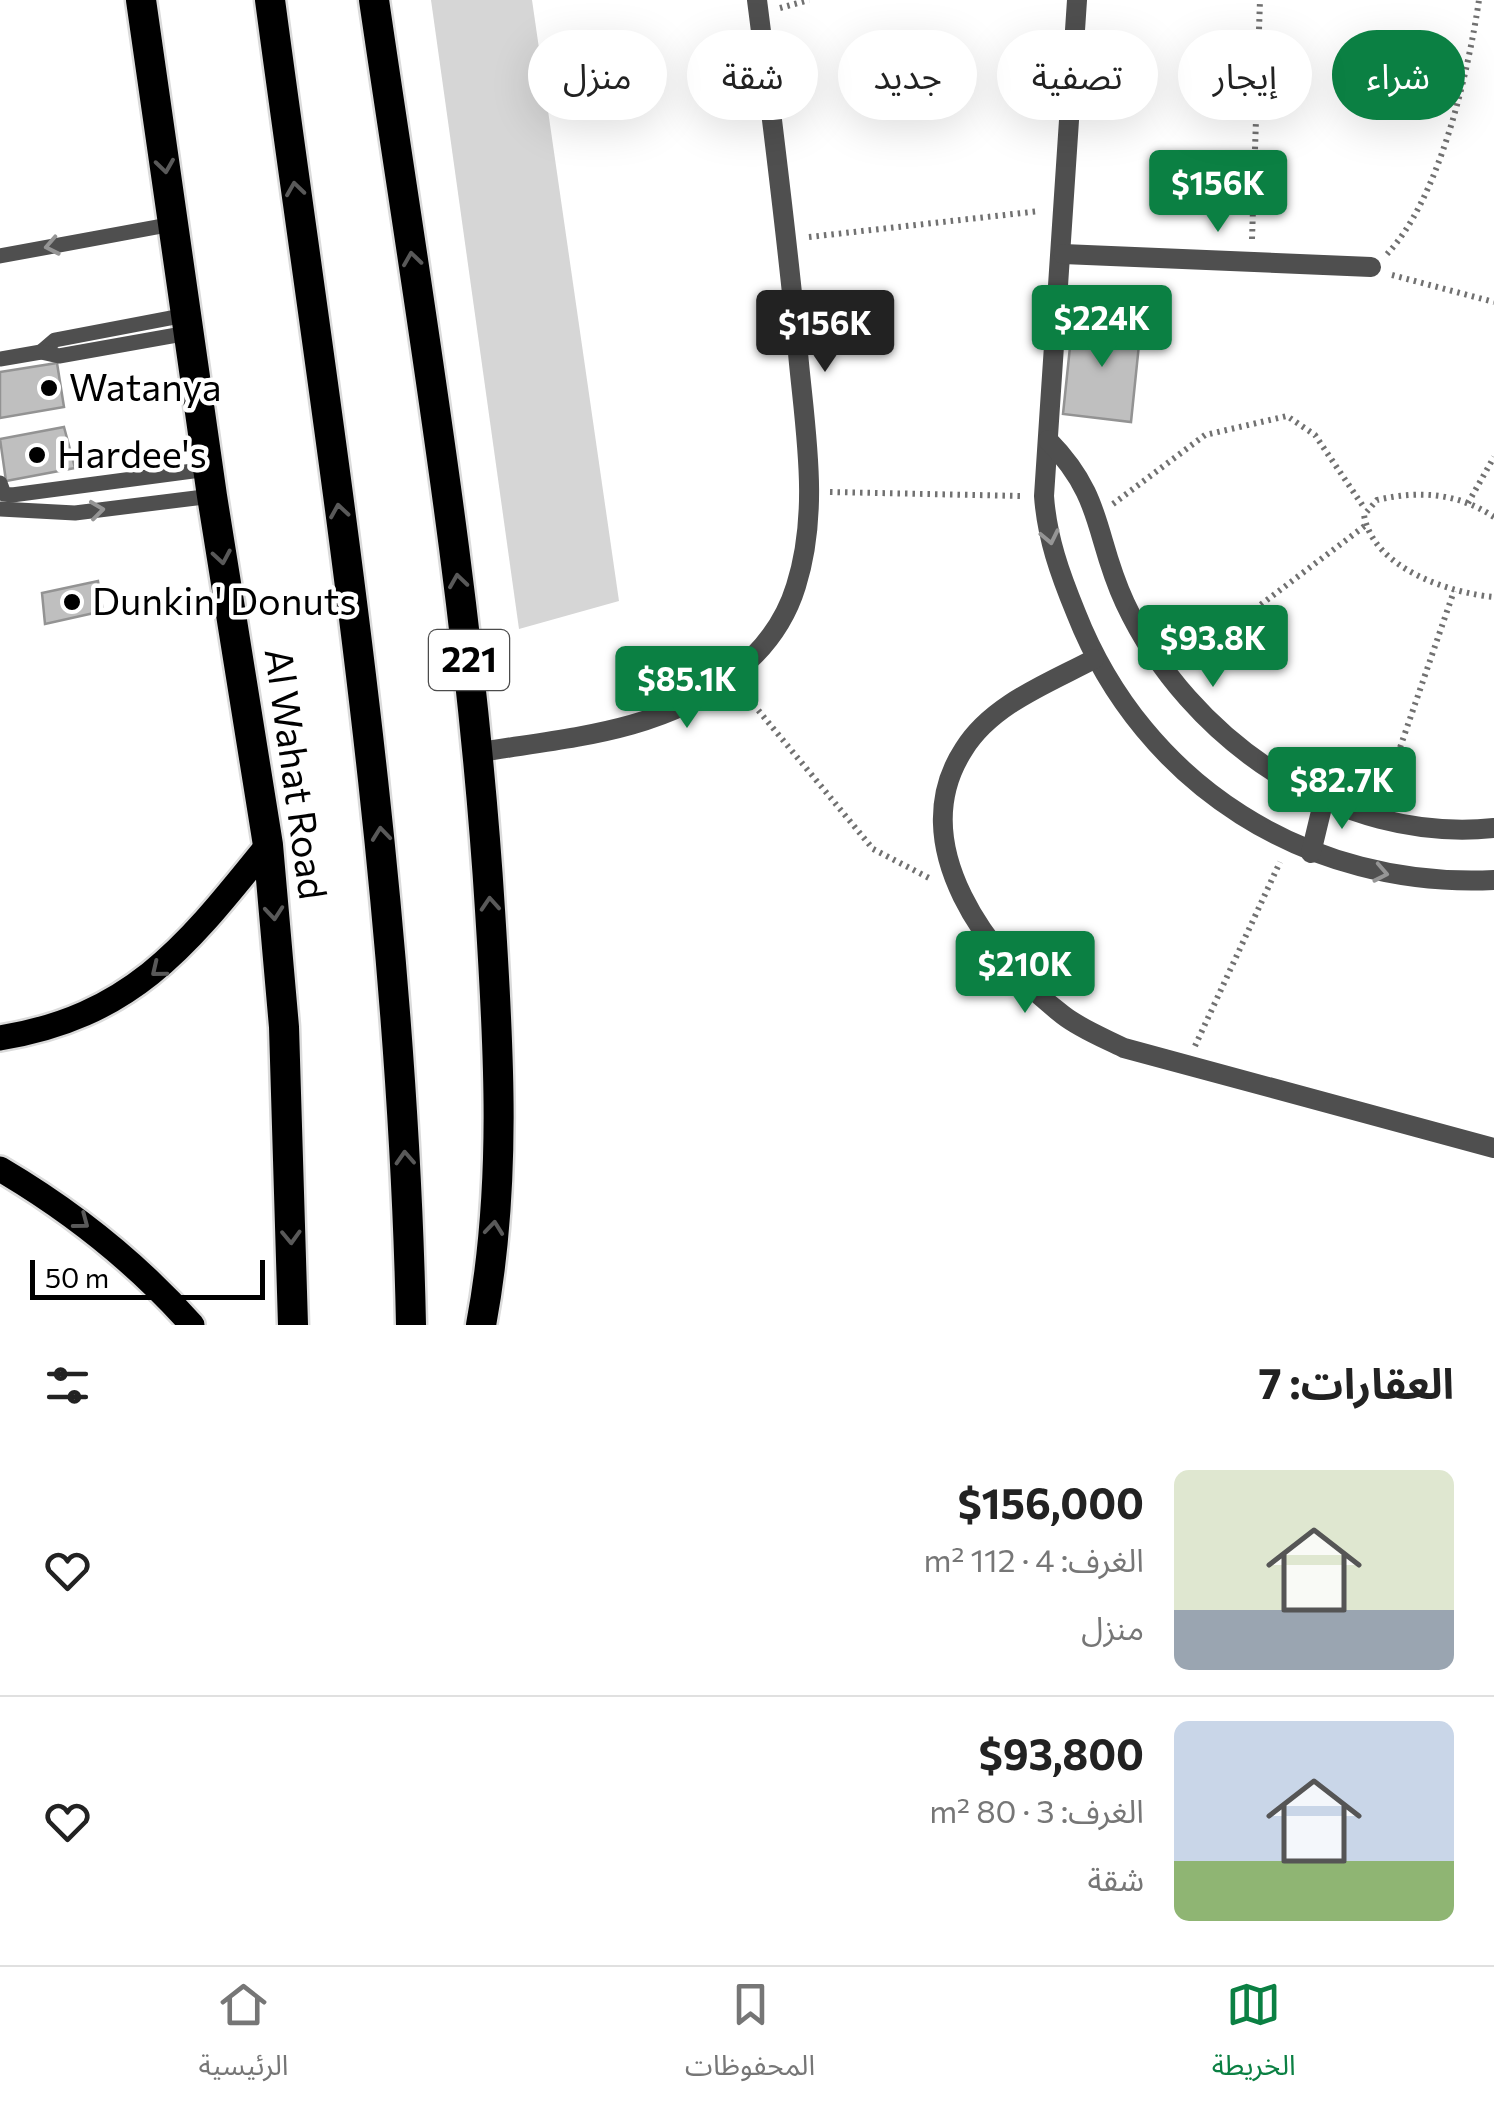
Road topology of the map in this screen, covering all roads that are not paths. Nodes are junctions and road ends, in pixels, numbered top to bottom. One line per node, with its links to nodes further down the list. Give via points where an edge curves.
1 (141, 0): 6 (highway, Al Wahat Road, one-way to 6)
2 (270, 0): 28 (highway, one-way to 2, via 399,1038 382,842)
3 (374, 0): 17 (highway, 221, one-way to 3)
4 (757, 0): 17 (street, via 811,491 796,585 762,648 730,677 645,721)
5 (1078, 0): 7 (street)
6 (173, 224): 8 (lane, one-way to 8); 10 (highway, Al Wahat Road)
7 (1063, 254): 9 (street); 12 (street)
8 (0, 256)
9 (1372, 267)
10 (187, 324): 11 (lane, via 55,340 40,352); 13 (highway, Al Wahat Road)
11 (0, 358)
12 (1048, 440): 16 (street, one-way to 16, via 1044,496 1055,560); 18 (street, via 1086,487 1124,602 1168,675 1226,739)
13 (210, 482): 14 (lane, via 12,496); 15 (lane, one-way to 13, via 75,513); 20 (highway, Al Wahat Road, one-way to 20)
14 (0, 483)
15 (0, 508)
16 (1094, 658): 21 (street, via 1164,755 1208,794); 24 (street, via 1008,706 964,749 943,807 944,839 962,891 1018,977 1067,1018 1124,1048)
17 (480, 752): 29 (highway, 221, one-way to 17, via 499,1171 499,1054)
18 (1324, 799): 19 (street, via 1376,817); 21 (street)
19 (1494, 828)
20 (268, 845): 23 (main road, one-way to 23, via 202,929 153,975 96,1010); 27 (highway, Al Wahat Road, one-way to 27, via 284,1027)
21 (1311, 853): 22 (street, one-way to 22, via 1407,878)
22 (1494, 880)
23 (0, 1038)
24 (1494, 1148)
25 (0, 1169): 26 (main road, one-way to 26, via 111,1245)
26 (192, 1325)
27 (293, 1325)
28 (411, 1325)
29 (481, 1325)

